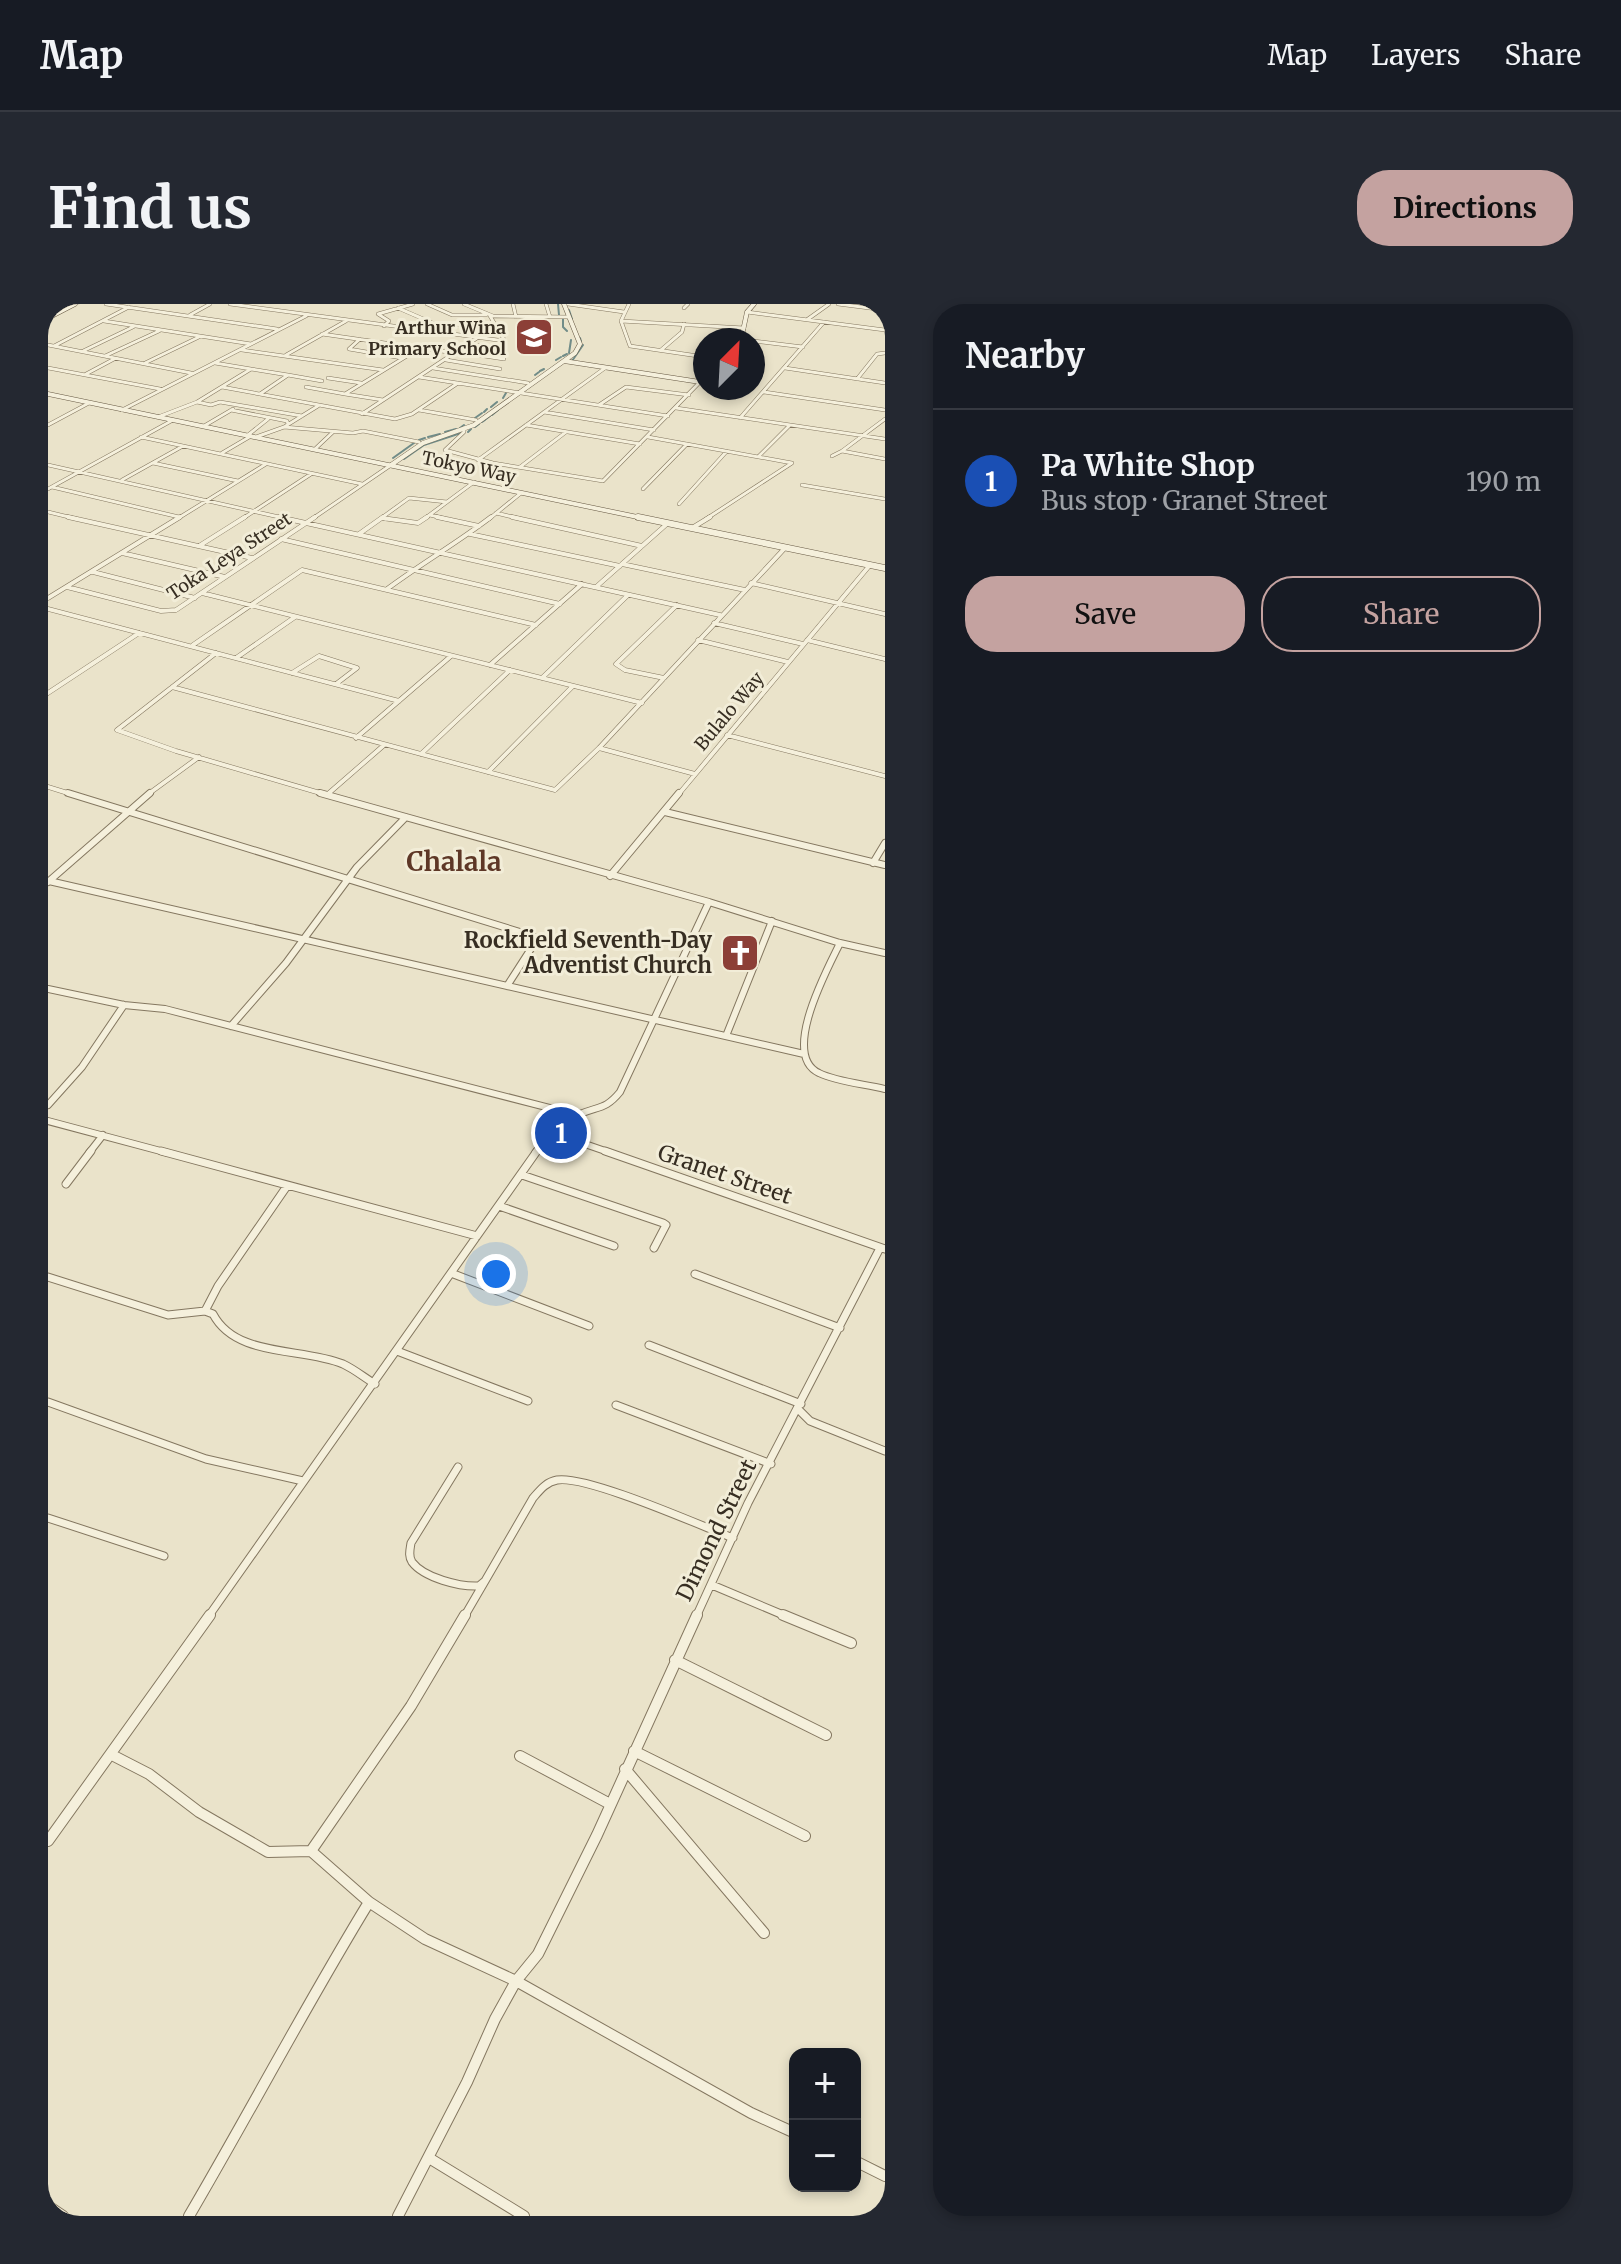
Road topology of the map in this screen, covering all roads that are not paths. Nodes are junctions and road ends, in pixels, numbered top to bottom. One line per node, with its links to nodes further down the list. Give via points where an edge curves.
1 (75, 304): 27 (main road)
2 (106, 304): 15 (street)
3 (210, 304): 22 (street)
4 (230, 304): 20 (street)
5 (413, 304): 16 (street)
6 (427, 304): 23 (street, via 452,315)
7 (464, 304): 21 (street)
8 (513, 304): 24 (street)
9 (546, 304): 25 (street)
10 (565, 304): 18 (street); 26 (main road)
11 (629, 304): 18 (street)
12 (754, 304): 19 (main road)
13 (829, 304): 28 (street)
14 (838, 304): 17 (street)
15 (129, 307): 22 (street); 29 (street)
16 (398, 308): 31 (street, via 377,314); 36 (street, via 435,324)
17 (885, 310)
18 (624, 312): 32 (street)
19 (747, 312): 28 (street); 41 (main road)
20 (307, 315): 30 (street); 42 (street)
21 (489, 315): 23 (street); 24 (street); 37 (street)
22 (188, 316): 42 (street)
23 (478, 317): 36 (street)
24 (516, 317): 25 (street)
25 (550, 317): 26 (street)
26 (566, 317): 69 (main road, via 580,346)
27 (48, 318)
28 (804, 320): 33 (street)
29 (104, 321): 38 (street); 53 (street)
30 (346, 321): 39 (street); 45 (street)
31 (389, 321): 39 (street); 40 (street)
32 (621, 321): 34 (street); 58 (street, via 630,346)
33 (824, 322): 44 (street); 54 (street)
34 (684, 324): 41 (street); 58 (street)
35 (885, 324): 44 (street)
36 (474, 325): 37 (street)
37 (496, 325): 47 (street, via 505,340)
38 (135, 326): 43 (street); 59 (street)
39 (384, 326): 47 (street)
40 (403, 327)
41 (744, 328)
42 (279, 329): 50 (street)
43 (161, 330): 46 (street); 63 (street)
44 (882, 330)
45 (322, 334): 48 (street); 64 (street)
46 (201, 336): 50 (street); 71 (street)
47 (477, 338): 51 (street)
48 (360, 339): 55 (street); 66 (street, via 349,349)
49 (765, 342): 54 (street)
50 (251, 344): 57 (street)
51 (469, 344): 56 (street); 60 (street)
52 (48, 345): 53 (street)
53 (54, 346): 59 (street)
54 (803, 347): 75 (street)
55 (420, 348): 60 (street); 66 (street)
56 (496, 348)
57 (240, 350): 64 (street); 70 (street)
58 (661, 350): 62 (street)
59 (81, 352): 63 (street)
60 (457, 353): 67 (street); 68 (street)
61 (885, 353): 85 (street, via 877,354)
62 (693, 355)
63 (104, 356): 65 (street)
64 (285, 356): 78 (street)
65 (116, 358): 71 (street); 80 (street)
66 (403, 358): 78 (street)
67 (504, 359)
68 (446, 360): 73 (street); 77 (street)
69 (561, 361): 74 (main road); 89 (main road); 96 (main road)
70 (214, 363): 76 (street); 79 (street)
71 (143, 364): 79 (street)
72 (48, 368): 80 (street)
73 (433, 368): 82 (street); 89 (street)
74 (605, 368): 84 (main road); 102 (street)
75 (785, 368): 85 (street); 95 (street)
76 (251, 369): 81 (street); 91 (street)
77 (500, 369)
78 (383, 370): 87 (street)
79 (192, 374): 93 (street)
80 (83, 375): 93 (street)
81 (288, 375): 86 (street); 99 (street)
82 (419, 377): 88 (street); 103 (street)
83 (328, 378): 87 (street)
84 (693, 379)
85 (857, 379): 90 (street)
86 (322, 381)
87 (362, 383): 100 (street)
88 (458, 383): 96 (street); 113 (street)
89 (528, 383): 96 (main road)
90 (885, 383)
91 (222, 387): 99 (street); 105 (street)
92 (306, 387): 100 (street)
93 (162, 390): 111 (street)
94 (693, 391): 101 (street)
95 (765, 391)
96 (517, 392): 102 (street); 125 (main road); 131 (main road)
97 (765, 392): 114 (street)
98 (48, 394): 106 (main road, Tokyo Way)
99 (260, 394): 109 (street)
100 (345, 394): 103 (street)
101 (689, 395): 108 (street, via 626,387); 110 (street)
102 (561, 399): 108 (street); 115 (street)
103 (383, 400): 117 (street)
104 (757, 400): 121 (street)
105 (197, 402): 107 (street); 120 (street)
106 (89, 403): 111 (main road, Tokyo Way); 126 (street)
107 (238, 405): 112 (street); 116 (street)
108 (599, 405): 119 (street)
109 (319, 406): 117 (street); 118 (street)
110 (676, 408): 119 (street); 121 (street)
111 (122, 410): 120 (main road, Tokyo Way)
112 (231, 410): 122 (street); 129 (street)
113 (419, 410): 117 (street, via 400,419); 125 (street)
114 (885, 410)
115 (544, 412): 127 (street); 132 (street)
116 (285, 414): 118 (street); 122 (street)
117 (362, 414)
118 (302, 416): 130 (street)
119 (668, 416): 132 (street)
120 (158, 417): 124 (main road, Tokyo Way)
121 (740, 418): 128 (street)
122 (266, 419): 130 (street, via 287,421); 136 (street)
123 (885, 419): 135 (street)
124 (173, 420): 129 (main road, Tokyo Way); 137 (street)
125 (476, 420): 131 (main road)
126 (48, 425)
127 (526, 425): 134 (street); 152 (street)
128 (790, 425): 135 (street); 148 (street)
129 (204, 426): 136 (main road, Tokyo Way)
130 (286, 426): 133 (street); 136 (street)
131 (465, 429): 140 (main road); 151 (main road, via 423,443); 152 (street, via 445,449)
132 (654, 430): 138 (street)
133 (335, 431): 140 (street); 144 (street)
134 (566, 432): 141 (street); 158 (street)
135 (860, 435): 139 (street); 146 (street)
136 (252, 436): 144 (main road, Tokyo Way); 147 (street)
137 (141, 437): 143 (street); 160 (street)
138 (648, 437): 141 (street); 142 (street)
139 (885, 439)
140 (419, 442): 151 (main road)
141 (640, 444): 158 (street, via 603,481)
142 (687, 444): 145 (street); 168 (street)
143 (183, 446): 147 (street); 153 (street)
144 (315, 449): 154 (main road, Tokyo Way)
145 (727, 451): 148 (street); 173 (street)
146 (842, 451): 149 (street); 150 (street)
147 (221, 454): 155 (street)
148 (759, 456): 183 (street, via 792,464)
149 (832, 456)
150 (885, 459)
151 (397, 460): 154 (main road); 157 (main road); 159 (main road)
152 (478, 460): 158 (street)
153 (153, 463): 162 (street); 163 (street)
154 (379, 463): 157 (main road, Tokyo Way)
155 (266, 464): 161 (street); 163 (street)
156 (48, 465): 160 (street)
157 (391, 465): 159 (main road, Tokyo Way); 165 (street, Toka Leya Street)
158 (520, 467)
159 (404, 468): 164 (main road, Tokyo Way)
160 (80, 472): 162 (street); 167 (street)
161 (311, 473): 165 (street); 174 (street)
162 (122, 481): 171 (street)
163 (238, 481): 171 (street)
164 (474, 482): 169 (main road, Tokyo Way); 172 (street)
165 (363, 484): 180 (street, Toka Leya Street)
166 (802, 485): 170 (street)
167 (50, 488): 178 (street)
168 (643, 489)
169 (521, 493): 176 (street); 181 (main road, Tokyo Way)
170 (885, 499)
171 (209, 500): 174 (street); 178 (street)
172 (447, 502): 177 (street); 179 (street, via 409,498)
173 (679, 504)
174 (254, 511): 180 (street); 188 (street)
175 (48, 512): 186 (street)
176 (496, 513): 182 (street); 189 (street)
177 (430, 515): 179 (street, via 417,523); 182 (street)
178 (179, 517): 186 (street)
179 (382, 518): 184 (street)
180 (306, 522): 184 (street); 187 (street, Toka Leya Street)
181 (668, 523): 183 (main road, Tokyo Way); 189 (street)
182 (479, 526): 185 (street)
183 (692, 528): 190 (main road, Tokyo Way)
184 (359, 534): 192 (street)
185 (470, 534): 192 (street); 194 (street)
186 (151, 536): 188 (street); 191 (street)
187 (281, 539): 193 (street, Toka Leya Street); 197 (street)
188 (199, 546): 193 (street)
189 (642, 546): 194 (street)
190 (785, 548): 195 (main road, Tokyo Way); 200 (street)
191 (122, 553): 198 (street); 199 (street)
192 (439, 553): 197 (street); 201 (street)
193 (252, 558): 199 (street, Toka Leya Street)
194 (621, 565): 203 (street); 205 (street)
195 (870, 565): 196 (main road, Tokyo Way); 210 (street, Bulalo Way)
196 (885, 568)
197 (413, 570): 204 (street); 211 (street)
198 (93, 572): 202 (street); 209 (street)
199 (225, 577): 206 (street, Toka Leya Street)
200 (751, 583): 205 (street); 210 (street)
201 (582, 584): 203 (street); 211 (street)
202 (67, 587): 208 (street); 209 (street, Toka Leya Street, via 168,612)
203 (596, 587): 207 (street)
204 (387, 589): 213 (street, via 302,570); 219 (street)
205 (745, 590): 216 (street)
206 (202, 593): 209 (street, Toka Leya Street); 213 (street)
207 (628, 595): 212 (street); 232 (street)
208 (48, 598)
209 (195, 598)
210 (838, 602): 215 (street); 222 (street, Bulalo Way)
211 (560, 604): 219 (street)
212 (677, 605): 216 (street); 233 (street, via 616,664)
213 (251, 606): 217 (street); 223 (street)
214 (48, 609): 220 (street)
215 (885, 614)
216 (720, 615): 218 (street)
217 (295, 617): 225 (street); 226 (street)
218 (714, 623): 221 (street); 222 (street)
219 (536, 625): 229 (street)
220 (139, 633): 223 (street); 237 (street)
221 (698, 640): 228 (street); 233 (street)
222 (805, 642): 227 (street); 228 (street, Bulalo Way)
223 (193, 645): 224 (street)
224 (216, 653): 226 (street); 236 (street)
225 (451, 656): 229 (street); 238 (street)
226 (236, 658): 231 (street)
227 (885, 659)
228 (788, 662): 240 (street, Bulalo Way)
229 (490, 665): 230 (street)
230 (510, 670): 232 (street); 244 (street)
231 (292, 673): 234 (street); 234 (street, via 319,656 357,668)
232 (542, 678): 235 (street)
233 (664, 678): 239 (street)
234 (336, 684): 238 (street)
235 (573, 686): 239 (street); 246 (street)
236 (172, 687): 241 (street); 245 (street, via 117,730)
237 (48, 693)
238 (399, 701): 241 (street)
239 (642, 703): 243 (street)
240 (727, 735): 247 (street, Bulalo Way); 248 (street)
241 (356, 738): 242 (street)
242 (383, 746): 244 (street); 250 (street)
243 (599, 748): 246 (street, via 555,790); 247 (street)
244 (421, 754): 246 (street)
245 (199, 757): 250 (street); 251 (street)
246 (488, 772)
247 (695, 774): 252 (street, Bulalo Way)
248 (885, 776)
249 (48, 787): 251 (street)
250 (329, 793): 253 (street)
251 (126, 811): 258 (street); 259 (street)
252 (665, 812): 255 (street); 257 (street, Bulalo Way)
253 (405, 818): 257 (street); 258 (street)
254 (885, 843): 255 (street)
255 (873, 863): 256 (street)
256 (885, 865)
257 (610, 876): 260 (street)
258 (349, 877): 262 (street); 265 (street, via 533,936 534,944)
259 (49, 881): 262 (street)
260 (709, 902): 261 (street); 268 (street)
261 (772, 921): 263 (street); 270 (street)
262 (303, 940): 265 (street); 269 (street)
263 (840, 943): 264 (street); 271 (street, via 803,1034)
264 (885, 953)
265 (507, 986): 268 (street)
266 (48, 989): 267 (street)
267 (124, 1005): 269 (street); 273 (street, via 82,1067)
268 (652, 1019): 270 (street); 274 (street, via 620,1092 608,1106)
269 (231, 1026): 274 (street)
270 (726, 1036): 271 (street)
271 (804, 1054): 272 (street, via 817,1073)
272 (885, 1089)
273 (48, 1105)
274 (577, 1115): 276 (street)
275 (48, 1121): 277 (street)
276 (553, 1133): 278 (street); 285 (street, Granet Street)
277 (103, 1135): 279 (street); 280 (street)
278 (522, 1175): 281 (street); 284 (street, via 663,1223)
279 (66, 1184)
280 (287, 1186): 282 (street); 289 (street)
281 (499, 1206): 282 (street); 283 (street)
282 (477, 1236): 286 (street)
283 (614, 1246)
284 (654, 1248)
285 (883, 1248): 291 (street, Dimond Street)
286 (451, 1273): 290 (street); 293 (street)
287 (695, 1274): 291 (street)
288 (48, 1277): 289 (street, via 168,1315)
289 (205, 1311): 294 (street, via 221,1329 243,1341 342,1364)
290 (589, 1326)
291 (840, 1328): 298 (street, Dimond Street)
292 (649, 1345): 298 (street)
293 (397, 1351): 294 (street); 295 (street)
294 (375, 1384): 302 (street)
295 (528, 1401)
296 (48, 1402): 302 (street, via 253,1472)
297 (616, 1405): 300 (street)
298 (800, 1406): 299 (street, via 810,1421); 300 (street, Dimond Street)
299 (885, 1451)
300 (771, 1464): 304 (street, Dimond Street)
301 (458, 1467): 306 (street, via 411,1543 409,1555 414,1564 460,1586)
302 (303, 1481): 312 (street)
303 (48, 1518): 305 (street)
304 (733, 1538): 306 (street, via 632,1498 561,1480 535,1495); 307 (street, Dimond Street)
305 (164, 1556)
306 (485, 1581): 318 (street, via 411,1706)
307 (712, 1585): 308 (street); 309 (street, Dimond Street)
308 (851, 1643)
309 (675, 1660): 310 (street); 311 (street, Dimond Street)
310 (826, 1735)
311 (634, 1751): 314 (street, Dimond Street); 316 (street)
312 (112, 1755): 317 (street); 318 (street, via 268,1852)
313 (520, 1756): 315 (street)
314 (625, 1769): 315 (street, Dimond Street); 320 (street)
315 (610, 1804): 321 (street, Dimond Street, via 538,1954)
316 (805, 1836)
317 (48, 1841)
318 (311, 1851): 319 (street)
319 (369, 1902): 321 (street, via 434,1944); 328 (street)
320 (764, 1933)
321 (516, 1981): 322 (street); 323 (street)
322 (789, 2130)
323 (429, 2158): 329 (street); 330 (street)
324 (861, 2164): 325 (street)
325 (885, 2176)
326 (48, 2206): 327 (street)
327 (63, 2216)
328 (189, 2216)
329 (398, 2216)
330 (524, 2216)

